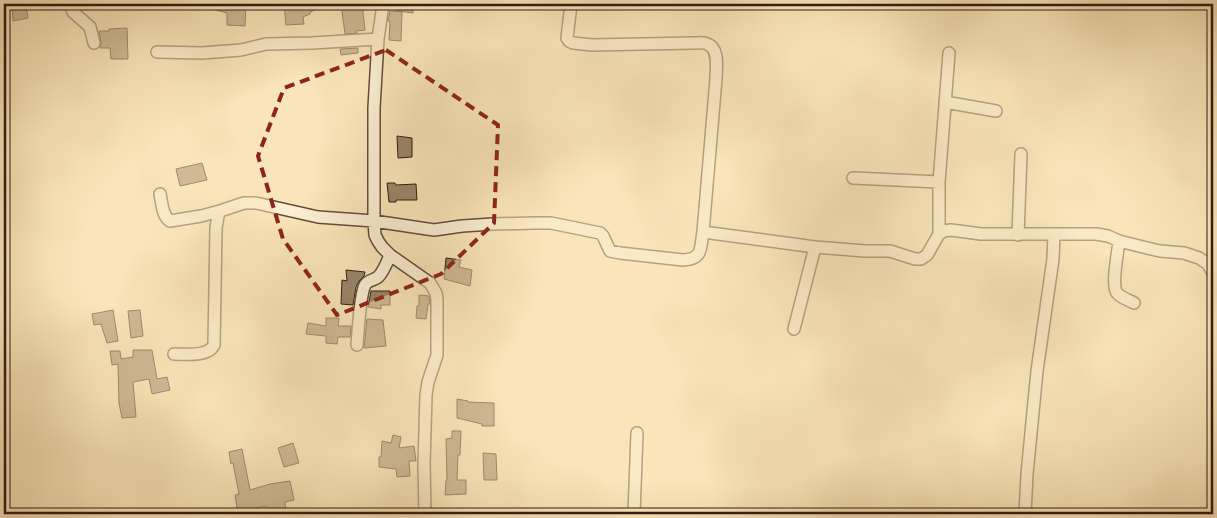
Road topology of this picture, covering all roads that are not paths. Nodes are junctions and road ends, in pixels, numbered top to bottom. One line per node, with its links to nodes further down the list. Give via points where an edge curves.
1 (70, 4): 5 (street, via 72,12 90,27)
2 (383, 4): 4 (street)
3 (571, 4): 16 (street, via 567,38 573,43 707,43 713,48 716,79)
4 (378, 39): 6 (street, via 266,44 202,53); 15 (street)
5 (94, 43)
6 (157, 52)
7 (949, 53): 8 (street)
8 (945, 102): 9 (street); 12 (street)
9 (996, 111)
10 (1021, 154): 18 (street)
11 (853, 178): 12 (street)
12 (939, 182): 17 (street)
13 (160, 194): 14 (street, via 165,216 170,221)
14 (220, 211): 15 (street, via 244,203 256,203 318,217); 27 (street, via 216,228 214,345 207,352)
15 (374, 221): 16 (street, via 434,230 551,223 600,233 610,251 683,260 690,260 699,253); 22 (street, via 375,235)
16 (703, 232): 21 (street)
17 (939, 234): 18 (street, via 951,230); 21 (street, via 922,259 890,251)
18 (1018, 234): 19 (street)
19 (1054, 234): 20 (street, via 1096,234); 31 (street, via 1036,380)
20 (1119, 241): 23 (street, via 1199,258); 24 (street, via 1114,284 1121,297)
21 (815, 247): 25 (street)
22 (390, 256): 26 (street, via 380,275 368,282 362,294); 29 (street, via 430,283 437,300 437,355 426,396)
23 (1213, 273)
24 (1134, 304)
25 (794, 329)
26 (357, 345)
27 (174, 354)
28 (637, 433): 30 (street)
29 (426, 514)
30 (634, 514)
31 (1025, 514)

